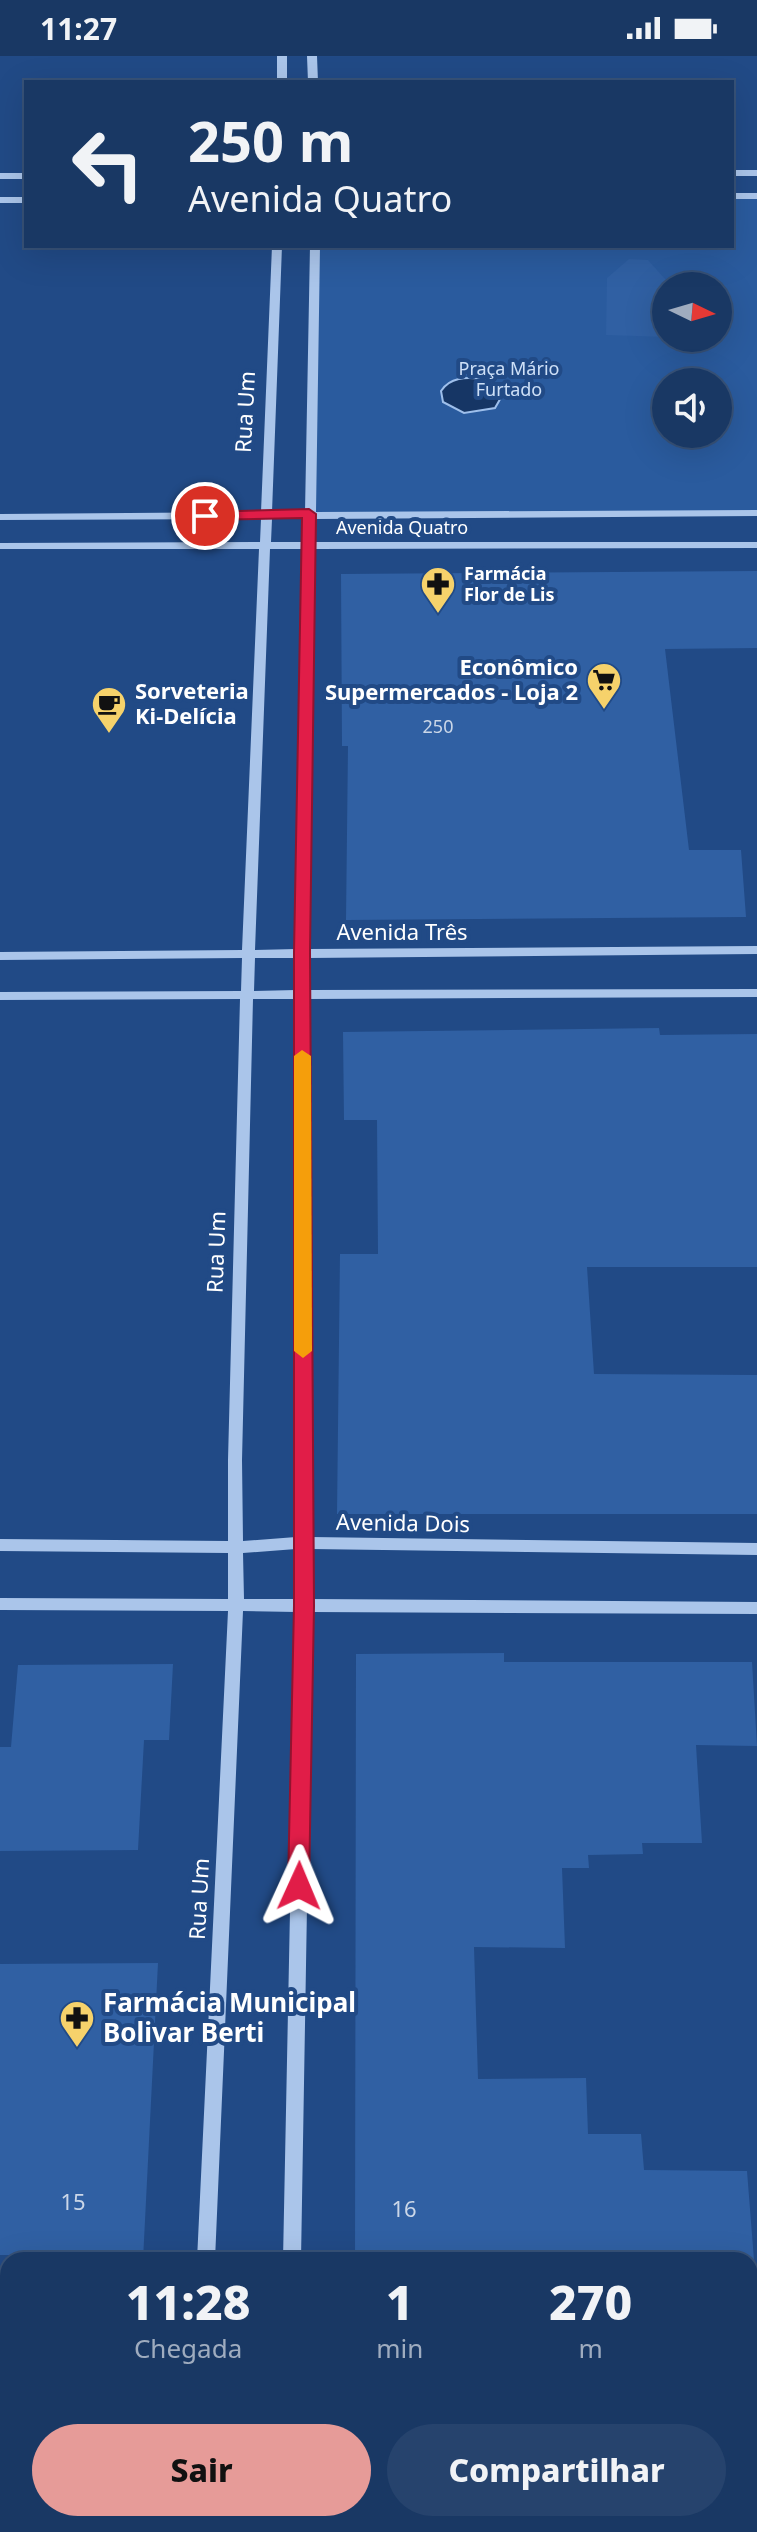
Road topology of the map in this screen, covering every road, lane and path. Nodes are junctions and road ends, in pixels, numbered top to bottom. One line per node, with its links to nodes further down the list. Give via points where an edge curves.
1 (282, 56): 3 (street)
2 (312, 56): 4 (street)
3 (282, 80)
4 (313, 80)
5 (734, 173): 6 (street)
6 (757, 173)
7 (0, 176): 8 (street)
8 (24, 176)
9 (734, 196): 10 (street)
10 (757, 196)
11 (0, 200): 12 (street)
12 (24, 200)
13 (277, 248): 17 (street, Rua Um)
14 (315, 248): 16 (street)
15 (757, 513): 16 (street, Avenida Quatro)
16 (309, 514): 17 (street, Avenida Quatro); 21 (street)
17 (264, 516): 18 (street, Avenida Quatro); 22 (street, Rua Um)
18 (0, 517)
19 (757, 545): 21 (street, Avenida Quatro)
20 (0, 546): 22 (street, Avenida Quatro)
21 (308, 546): 22 (street, Avenida Quatro); 24 (street)
22 (262, 548): 25 (street, Rua Um)
23 (757, 950): 24 (street, Avenida Três)
24 (302, 952): 25 (street, Avenida Três); 30 (street)
25 (249, 954): 26 (street, Avenida Três); 28 (street, Rua Um)
26 (0, 956)
27 (757, 993): 30 (street)
28 (247, 995): 29 (street); 30 (street); 33 (street, Rua Um, via 235,1460)
29 (0, 996)
30 (302, 996): 31 (street)
31 (304, 1543): 33 (street, Avenida Dois); 34 (street, Avenida Dois); 36 (street)
32 (0, 1545): 33 (street, Avenida Dois)
33 (238, 1547): 37 (street, Rua Um)
34 (757, 1549)
35 (0, 1604): 37 (street)
36 (304, 1606): 37 (street); 38 (street); 40 (street)
37 (236, 1607): 39 (street, Rua Um)
38 (757, 1608)
39 (206, 2252)
40 (292, 2252)

